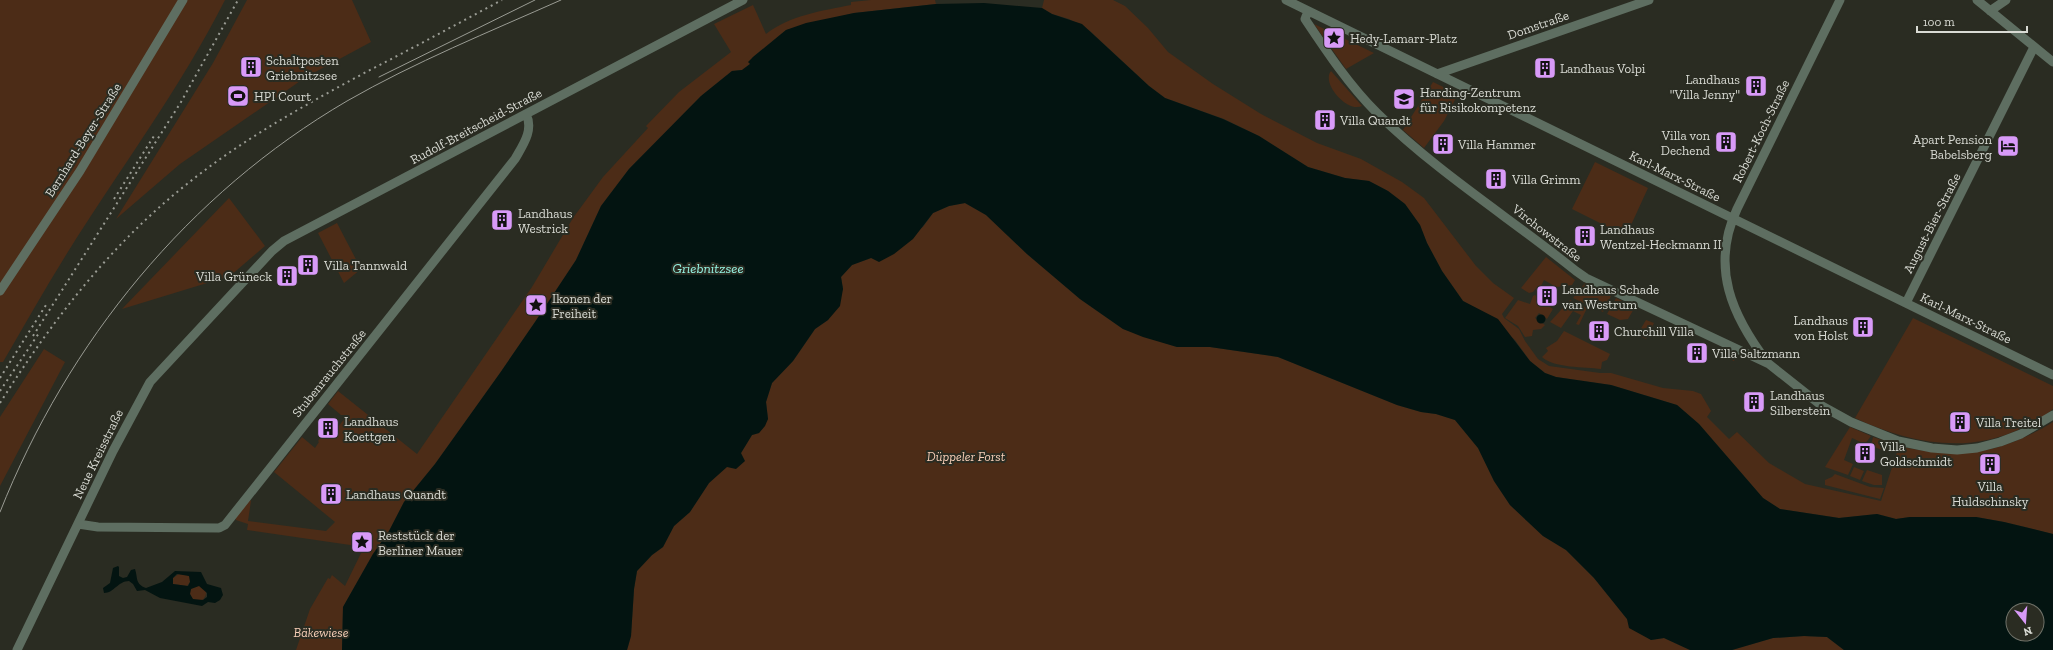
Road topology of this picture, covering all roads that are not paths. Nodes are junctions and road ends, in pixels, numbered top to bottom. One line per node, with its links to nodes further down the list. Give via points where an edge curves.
1 (183, 0): 15 (street, Bernhard-Beyer-Straße, via 80,171)
2 (743, 0): 13 (street, Rudolf-Breitscheid-Straße)
3 (1286, 0): 8 (street, Karl-Marx-Straße)
4 (1649, 0): 12 (street, Domstraße)
5 (1840, 0): 14 (street, Robert-Koch-Straße)
6 (1977, 0): 9 (street)
7 (2006, 0): 9 (street)
8 (1308, 11): 12 (street, Karl-Marx-Straße); 18 (street, Virchowstraße, via 1305,19 1334,63 1376,112 1412,145 1576,271)
9 (1990, 11): 10 (street)
10 (2034, 47): 11 (street); 17 (street, August-Bier-Straße)
11 (2053, 62)
12 (1436, 74): 14 (street, Karl-Marx-Straße)
13 (526, 114): 16 (street, Rudolf-Breitscheid-Straße, via 284,241); 21 (street, Stubenrauchstraße, via 529,132 516,159 225,525 219,528 128,528)
14 (1732, 218): 17 (street, Karl-Marx-Straße); 18 (street, Robert-Koch-Straße, via 1724,246 1730,294 1736,315 1749,338)
15 (0, 291)
16 (233, 291): 21 (street, Neue Kreisstraße, via 150,382)
17 (1906, 304): 19 (street, Karl-Marx-Straße)
18 (1769, 364): 20 (street, Virchowstraße, via 1822,406 1851,422 1882,436 1922,447 1957,450 1986,447 2021,434)
19 (2053, 375)
20 (2053, 415)
21 (78, 524): 22 (street, Neue Kreisstraße)
22 (17, 650)

